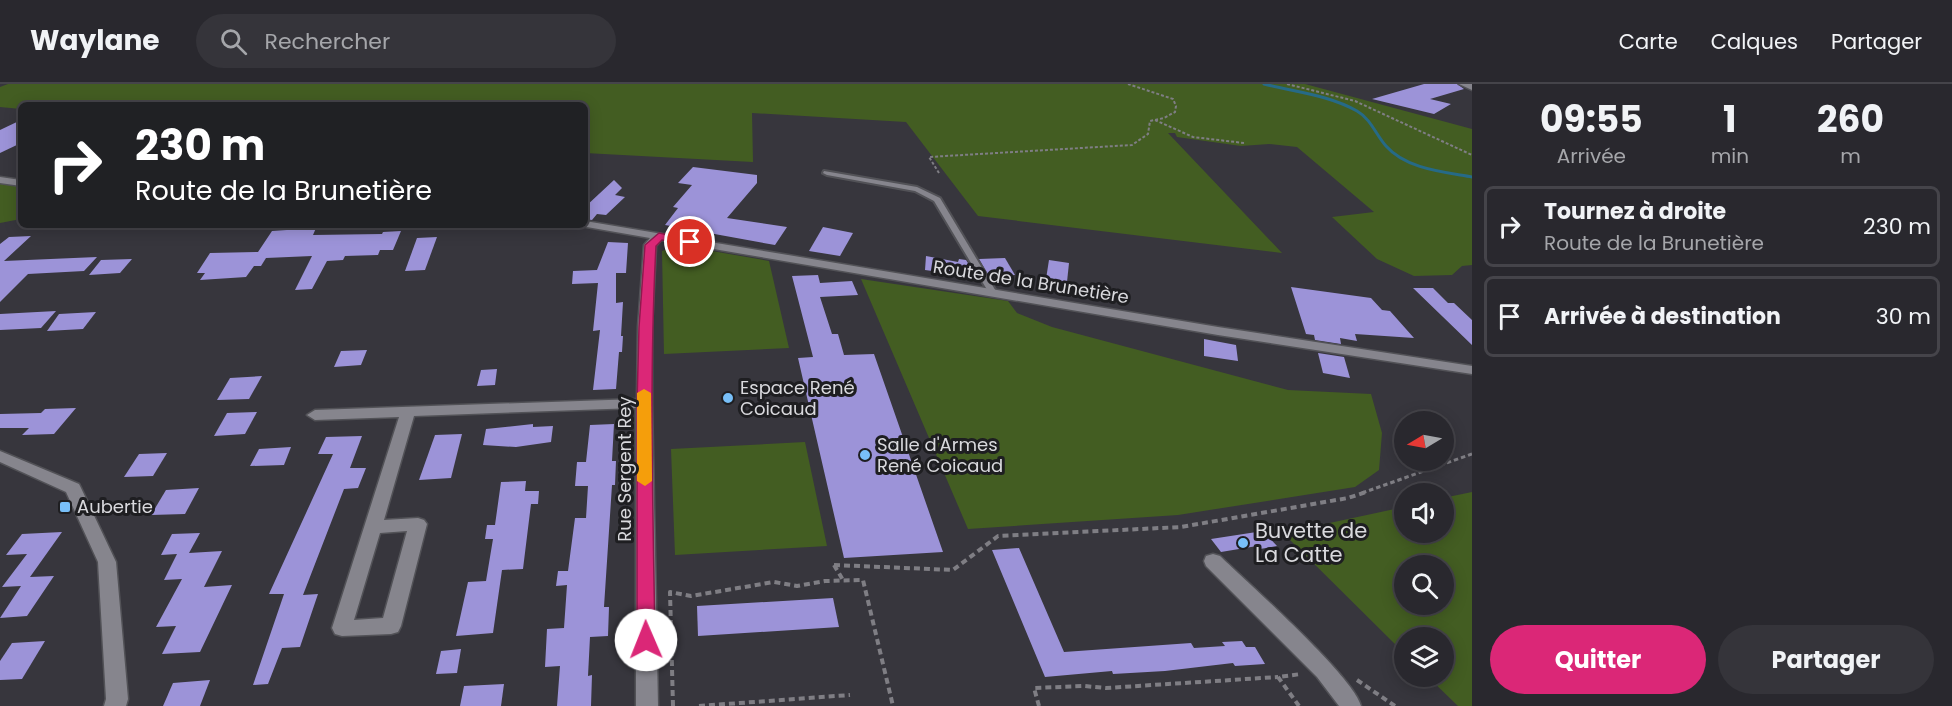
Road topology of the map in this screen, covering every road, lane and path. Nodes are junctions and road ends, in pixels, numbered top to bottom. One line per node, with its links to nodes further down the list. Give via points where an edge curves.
1 (1128, 84): 5 (path, via 1173,99 1175,112)
2 (1287, 84): 7 (path, via 1355,101)
3 (1463, 84): 4 (street)
4 (1472, 87)
5 (1155, 120): 6 (path, via 1193,137); 9 (path, via 1150,121 1148,134 1132,145 928,157)
6 (1244, 143)
7 (1472, 155)
8 (827, 173): 14 (lane, via 917,189 938,200)
9 (939, 173)
10 (0, 180): 11 (street)
11 (18, 183)
12 (588, 224): 13 (street, Route de la Brunetière)
13 (659, 236): 14 (street, Route de la Brunetière); 16 (street, Rue Sergent Rey, via 650,245)
14 (993, 292): 15 (street, Route de la Brunetière)
15 (1472, 370)
16 (644, 403): 17 (street); 28 (street, Rue Sergent Rey)
17 (408, 412): 18 (street); 21 (street)
18 (315, 415)
19 (1472, 454): 23 (path, via 1348,498 1181,526 998,536 953,570 834,565)
20 (0, 456): 27 (street, via 74,488 107,562)
21 (372, 527): 21 (street, via 418,524 391,626 342,628)
22 (1213, 561): 24 (street)
23 (843, 580): 29 (path, via 796,586 774,582 690,596 670,592); 31 (path, via 863,580)
24 (1324, 671): 25 (path); 34 (street)
25 (1278, 677): 32 (path, via 1106,688 1034,688); 33 (path)
26 (850, 695): 30 (path)
27 (115, 706)
28 (646, 706)
29 (673, 706)
30 (699, 706)
31 (893, 706)
32 (1039, 706)
33 (1299, 706)
34 (1348, 706)

